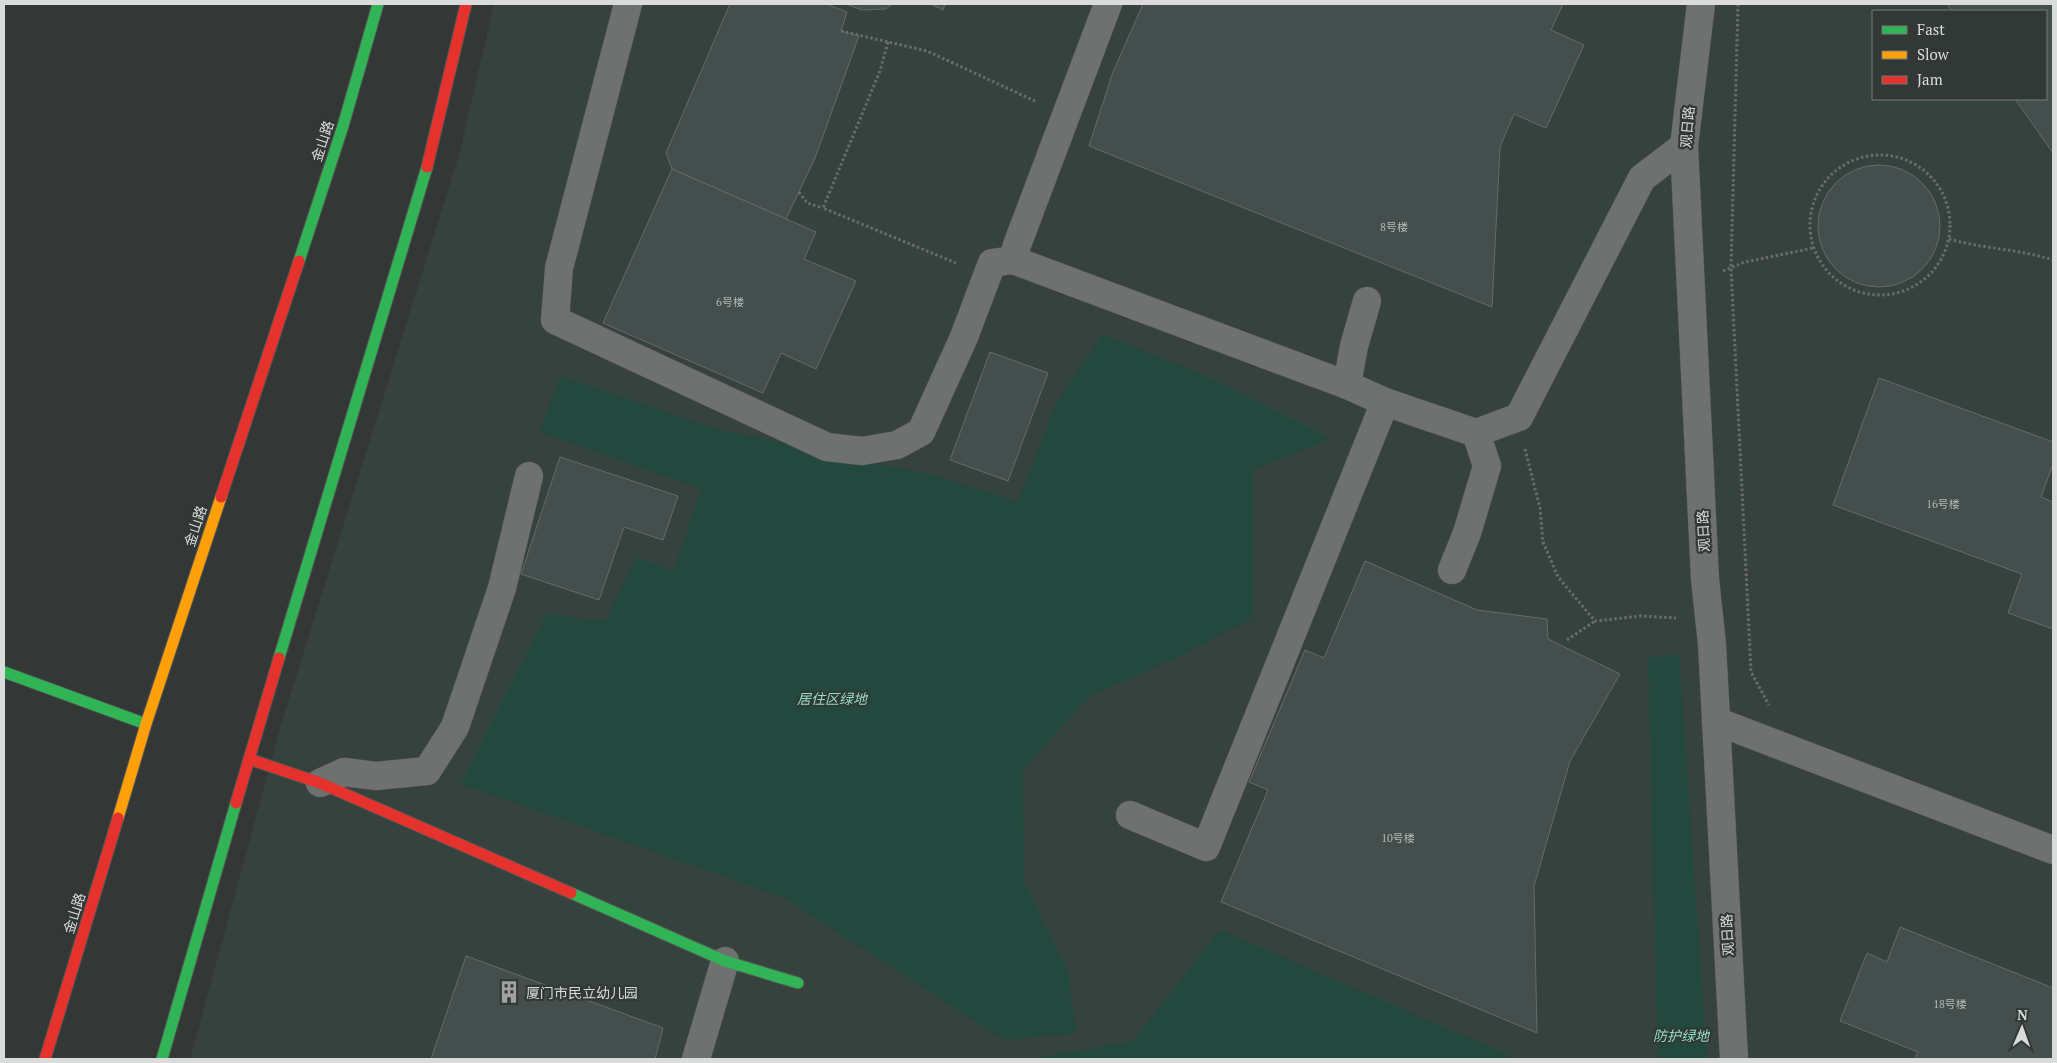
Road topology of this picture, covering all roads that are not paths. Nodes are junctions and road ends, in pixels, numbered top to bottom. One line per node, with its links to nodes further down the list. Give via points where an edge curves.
1 (378, 4): 16 (main road, 金山路, via 343,126)
2 (466, 4): 17 (main road, via 432,148)
3 (628, 4): 7 (street, via 559,268 554,320 827,447 862,451 897,445 921,432 964,337 992,263)
4 (1108, 4): 7 (street)
5 (1701, 4): 6 (street, 观日路)
6 (1684, 146): 11 (street, via 1642,178 1519,417); 15 (street, 观日路, via 1705,579)
7 (1013, 260): 9 (street)
8 (1367, 301): 9 (street)
9 (1347, 385): 10 (street)
10 (1385, 402): 11 (street); 19 (street, via 1206,848)
11 (1476, 434): 13 (street, via 1487,466)
12 (529, 476): 18 (street, via 502,588 456,727 427,771 376,776 344,772)
13 (1452, 570)
14 (4, 672): 16 (main road)
15 (1716, 721): 20 (street); 26 (street, 观日路)
16 (146, 724): 23 (main road, 金山路)
17 (249, 759): 18 (main road); 24 (main road)
18 (320, 783): 21 (main road)
19 (1130, 815)
20 (2053, 850)
21 (724, 961): 22 (main road); 25 (street)
22 (798, 984)
23 (45, 1059)
24 (162, 1059)
25 (696, 1059)
26 (1734, 1059)

